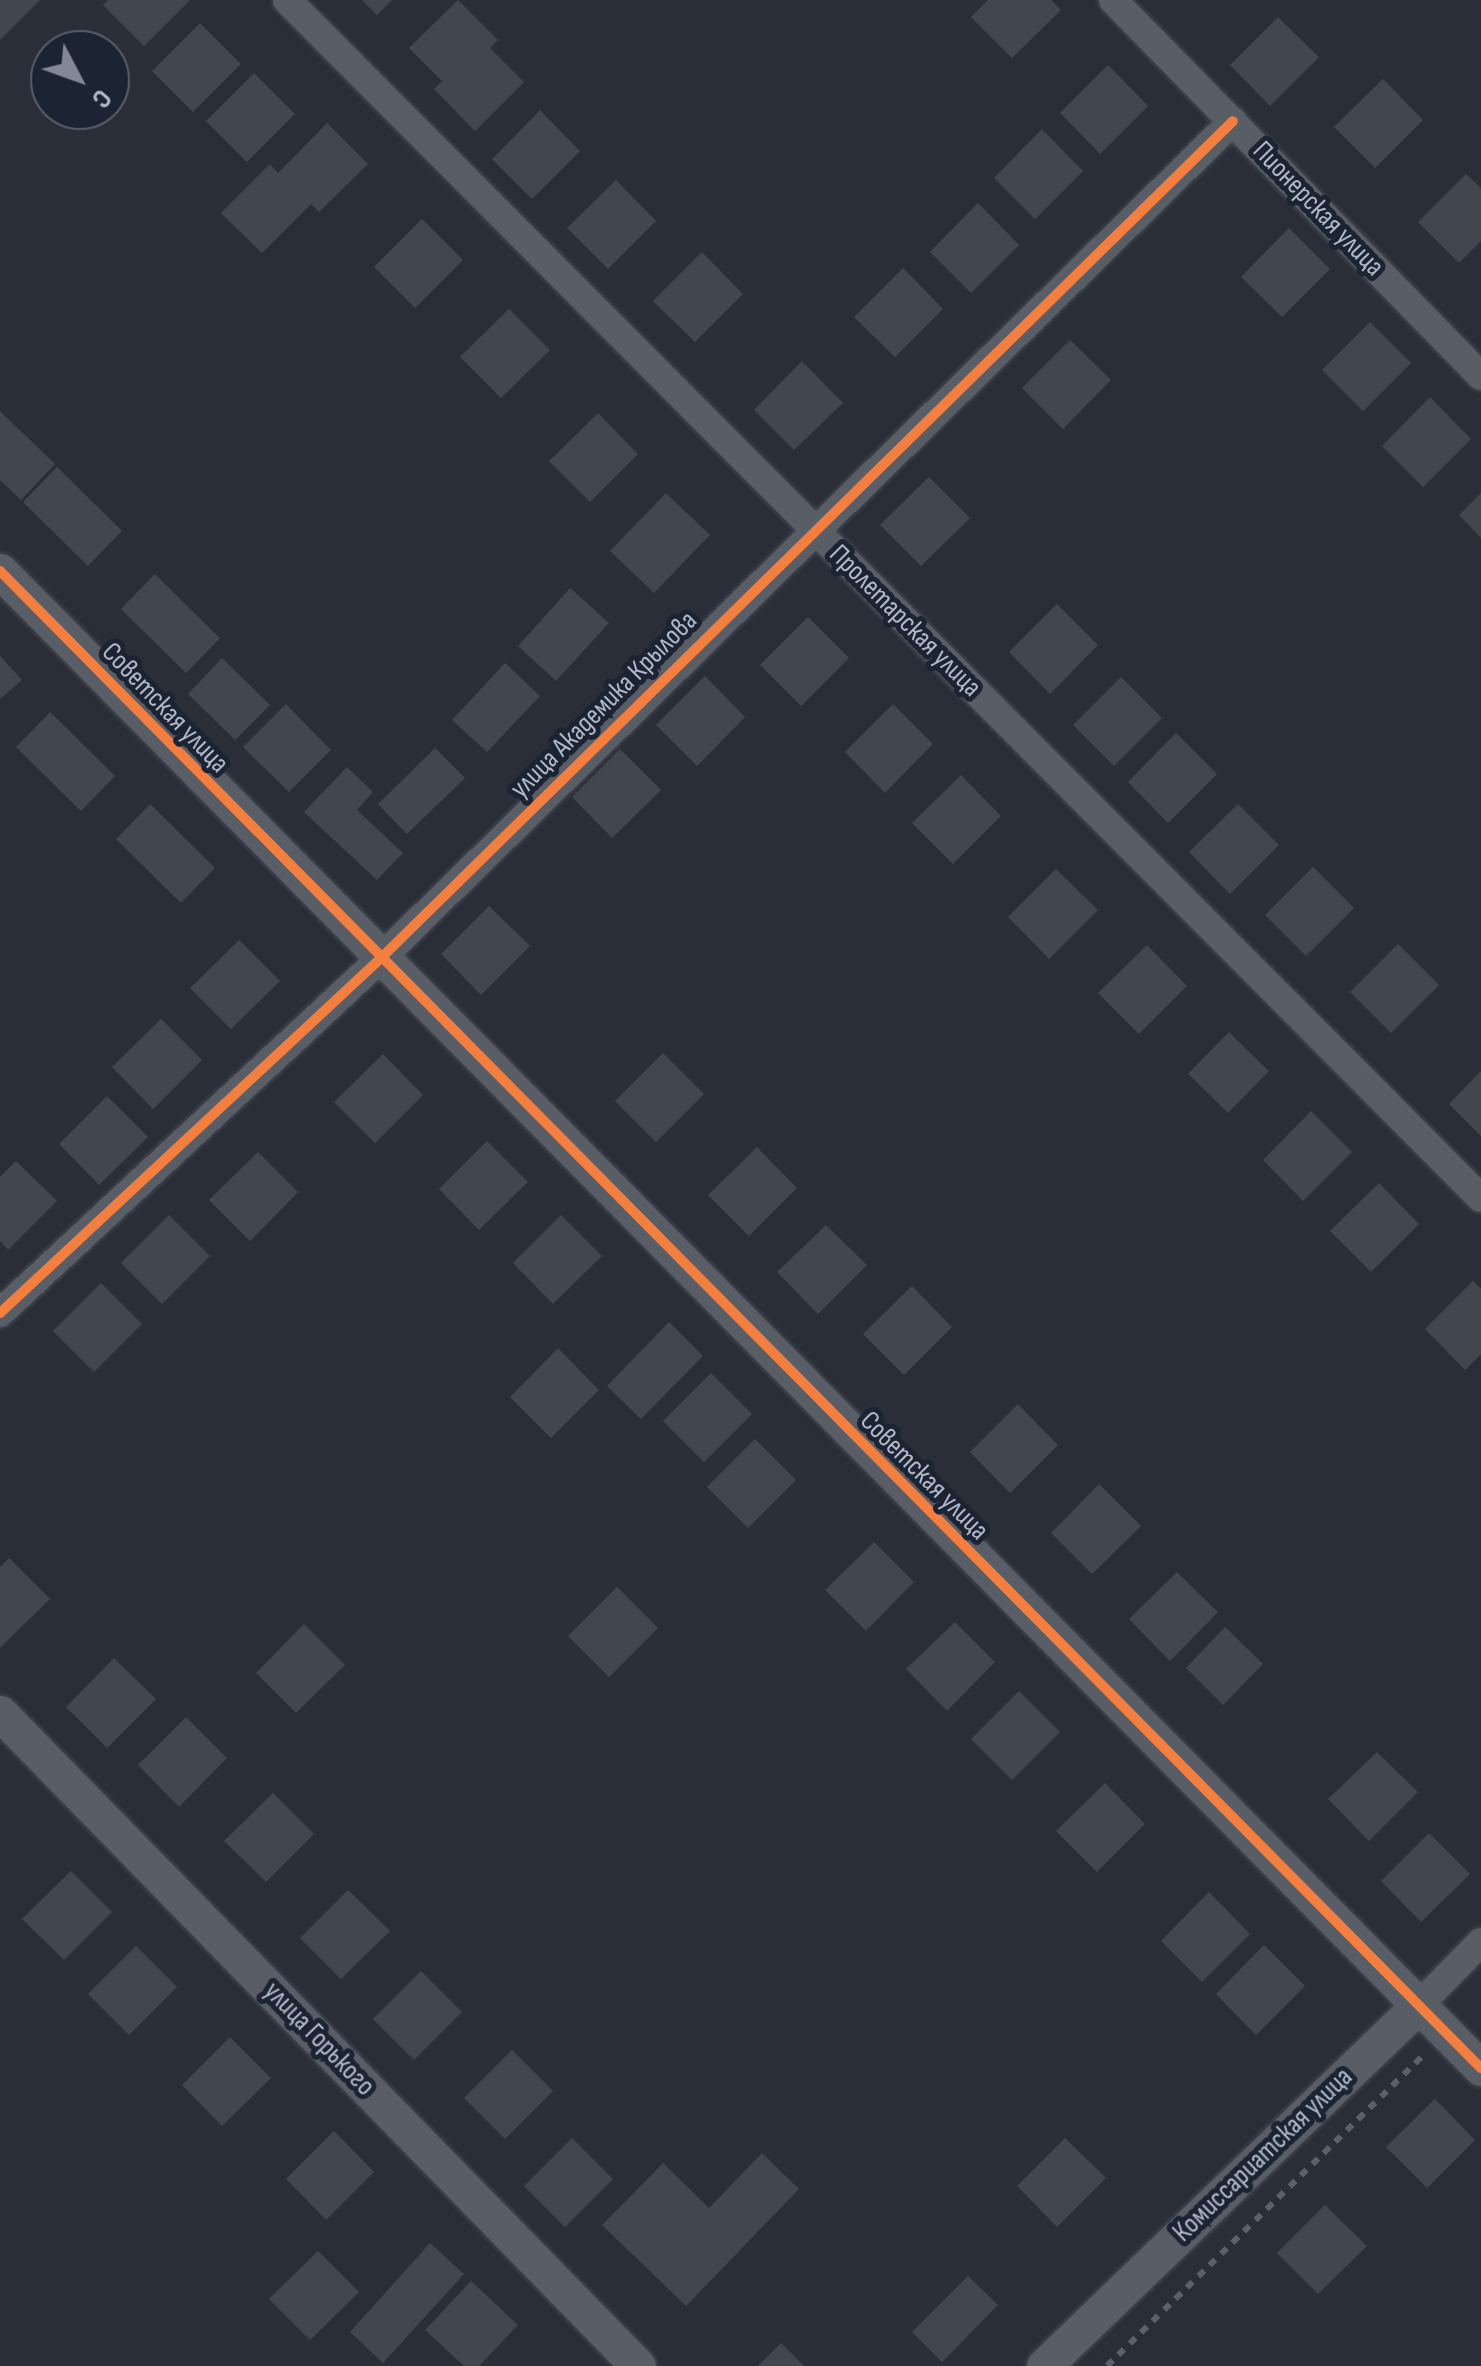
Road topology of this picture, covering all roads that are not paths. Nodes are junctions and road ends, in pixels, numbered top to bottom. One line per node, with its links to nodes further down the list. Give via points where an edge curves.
1 (287, 0): 5 (street, Пролетарская улица)
2 (1114, 0): 3 (street, Пионерская улица)
3 (1233, 121): 4 (street, Пионерская улица); 5 (street, улица Академика Крылова)
4 (1481, 376)
5 (813, 529): 7 (street, улица Академика Крылова); 8 (street, Пролетарская улица)
6 (0, 571): 7 (street, Советская улица)
7 (379, 960): 9 (street, улица Академика Крылова); 12 (street, Советская улица)
8 (1481, 1198)
9 (0, 1313)
10 (0, 1713): 14 (street, улица Горького)
11 (1481, 1942): 12 (street, Комиссариатская улица)
12 (1419, 2005): 13 (street, Советская улица); 15 (street, Комиссариатская улица)
13 (1481, 2068)
14 (638, 2366)
15 (1044, 2366)

